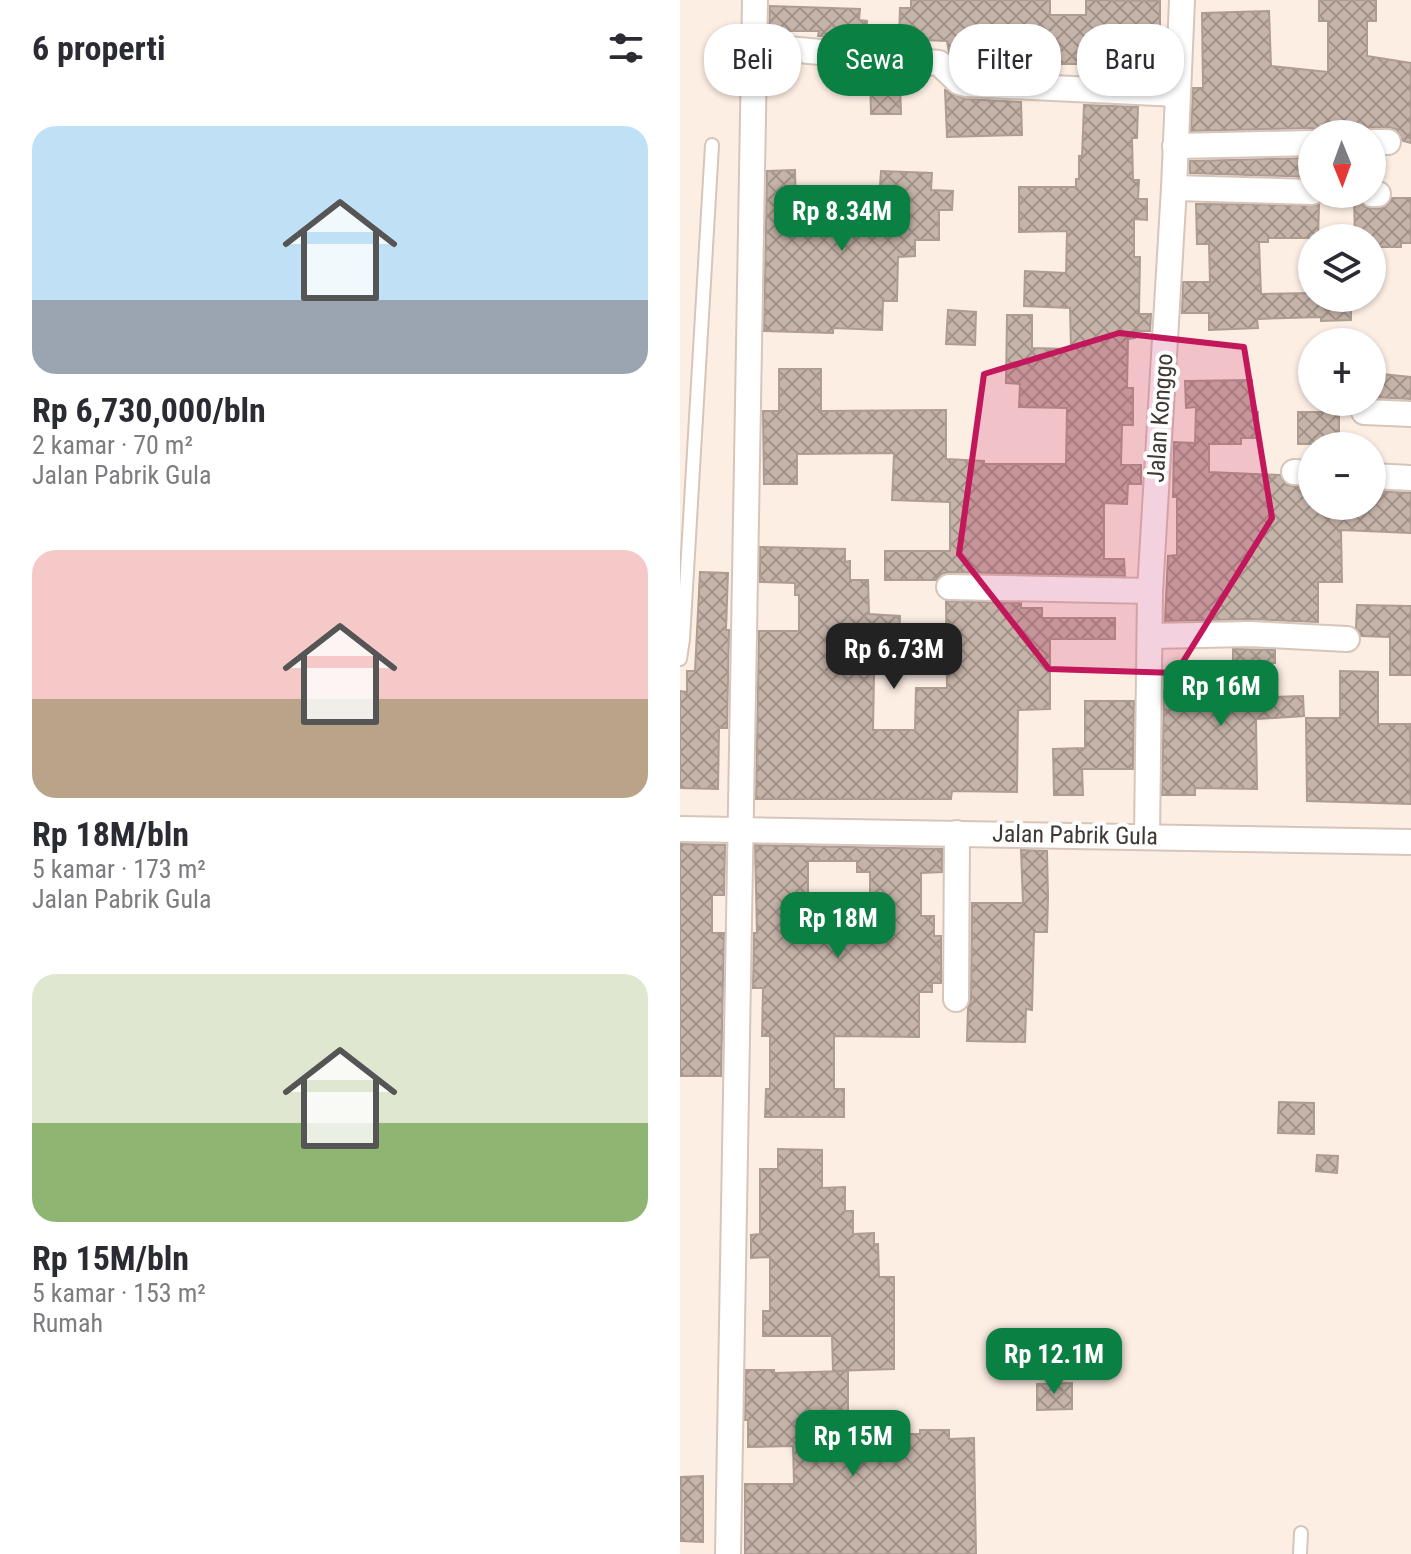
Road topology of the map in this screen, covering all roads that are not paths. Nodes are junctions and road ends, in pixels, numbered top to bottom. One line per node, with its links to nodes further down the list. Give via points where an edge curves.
1 (755, 0): 3 (street)
2 (1182, 0): 4 (street, Jalan Konggo)
3 (755, 24)
4 (1181, 24)
5 (801, 50): 6 (street, via 939,63 966,84)
6 (1077, 89)
7 (754, 96): 24 (street)
8 (1178, 96): 11 (street, Jalan Konggo)
9 (1298, 143): 11 (street)
10 (712, 145): 22 (lane)
11 (1175, 146): 12 (street, Jalan Konggo)
12 (1174, 188): 13 (street); 19 (street, Jalan Konggo)
13 (1298, 192)
14 (1386, 413): 15 (street)
15 (1411, 414)
16 (1386, 477): 17 (street)
17 (1411, 478)
18 (949, 587): 19 (street)
19 (1150, 591): 20 (street, Jalan Konggo)
20 (1150, 636): 21 (street); 26 (street, Jalan Konggo)
21 (1347, 639)
22 (680, 659)
23 (680, 829): 24 (street, Jalan Pabrik Gula)
24 (740, 830): 25 (street, Jalan Pabrik Gula); 30 (street)
25 (957, 833): 26 (street, Jalan Pabrik Gula); 28 (street)
26 (1147, 837): 27 (street, Jalan Pabrik Gula)
27 (1411, 842)
28 (956, 999)
29 (1301, 1533): 31 (lane)
30 (728, 1554)
31 (1300, 1554)

